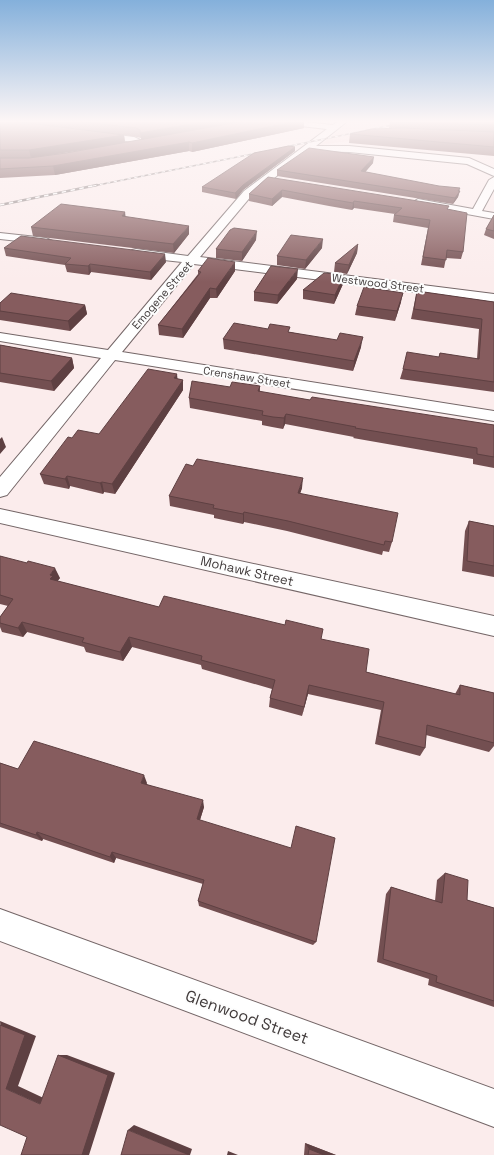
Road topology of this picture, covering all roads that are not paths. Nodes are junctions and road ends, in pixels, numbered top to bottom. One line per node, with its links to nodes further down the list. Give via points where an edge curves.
1 (272, 174): 2 (street, Emogene Street)
2 (265, 179): 4 (street); 11 (street, Emogene Street, via 248,193)
3 (494, 180): 6 (street)
4 (281, 181)
5 (407, 201): 6 (street)
6 (476, 212): 7 (street)
7 (494, 216)
8 (0, 236): 9 (street)
9 (56, 243)
10 (124, 252): 11 (street, Westwood Street)
11 (192, 260): 12 (street, Westwood Street); 14 (street, Emogene Street)
12 (494, 298)
13 (0, 337): 14 (street, Crenshaw Street)
14 (110, 355): 15 (street, Crenshaw Street); 16 (street, Emogene Street)
15 (494, 416)
16 (0, 490)
17 (0, 516): 18 (street, Mohawk Street)
18 (494, 626)
19 (0, 925): 20 (street, Glenwood Street)
20 (494, 1108)

